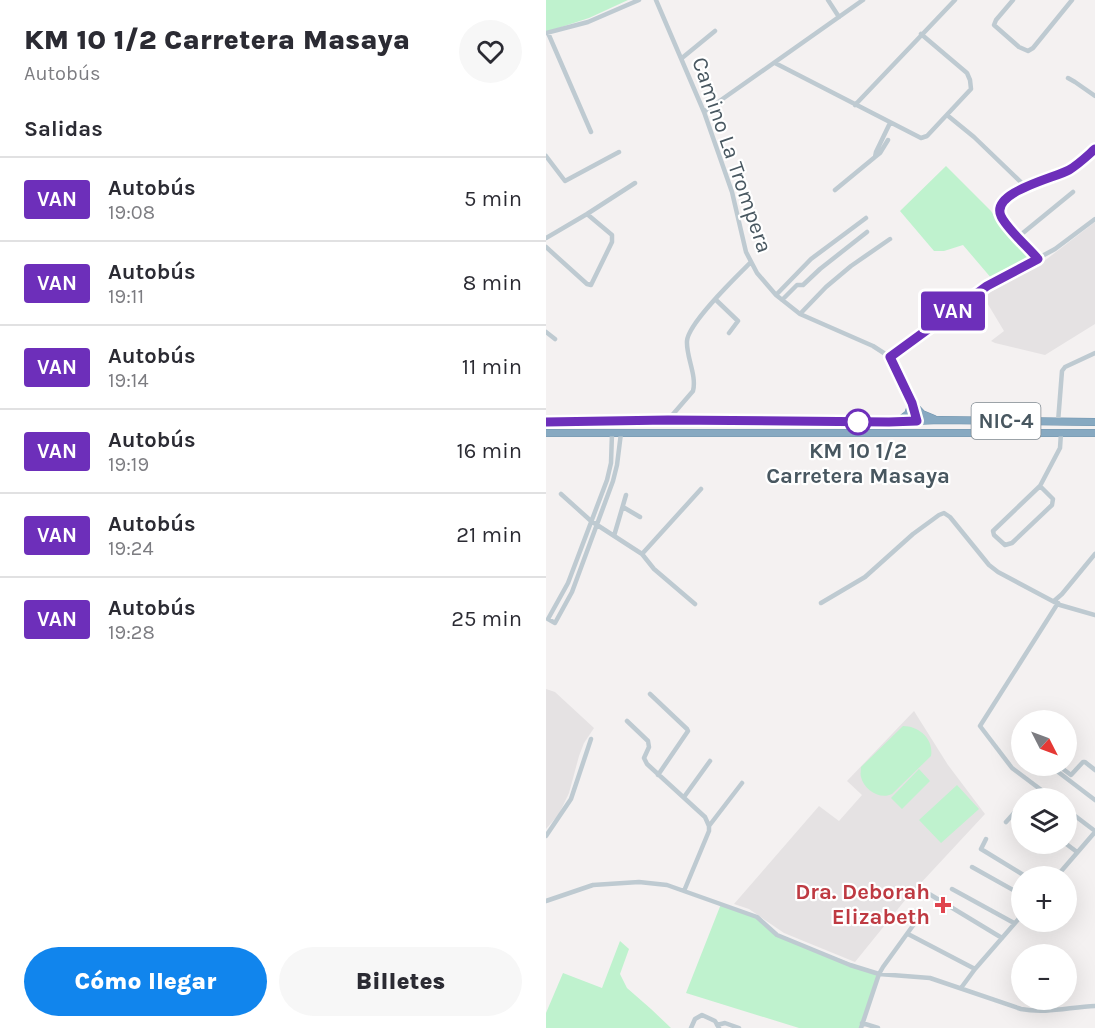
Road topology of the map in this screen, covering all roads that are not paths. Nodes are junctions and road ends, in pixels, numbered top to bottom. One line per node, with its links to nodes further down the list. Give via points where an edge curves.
1 (639, 0): 12 (street, via 588,22)
2 (656, 0): 14 (street, Camino La Trompera)
3 (828, 0): 10 (street)
4 (863, 0): 10 (street)
5 (955, 0): 13 (street)
6 (1013, 0): 9 (street, via 994,25 1025,51 1033,48)
7 (1062, 0): 9 (street)
8 (1072, 0): 9 (street)
9 (1068, 5)
10 (839, 17): 15 (street)
11 (716, 31): 14 (street)
12 (547, 33): 22 (street)
13 (921, 34): 18 (street); 20 (street, via 967,73 970,80 971,89)
14 (682, 58): 19 (street, Camino La Trompera)
15 (774, 63): 18 (street); 19 (street)
16 (1068, 78): 17 (street)
17 (1095, 96)
18 (855, 105): 21 (street)
19 (704, 112): 41 (street, Camino La Trompera)
20 (947, 115): 21 (street, via 921,138); 29 (street)
21 (890, 123): 27 (street)
22 (591, 132)
23 (888, 140): 27 (street)
24 (1095, 149): 29 (street, via 1067,171)
25 (619, 152): 26 (street, via 564,181)
26 (546, 156)
27 (875, 157): 30 (street)
28 (635, 183): 32 (street)
29 (1026, 187): 36 (street, via 1005,200 1000,211)
30 (835, 190)
31 (1073, 192): 36 (street)
32 (587, 214): 37 (street); 39 (street, via 612,235 591,285)
33 (866, 218): 42 (street, via 811,260)
34 (1095, 219): 40 (street)
35 (867, 232): 44 (street)
36 (1018, 237): 40 (street)
37 (546, 238)
38 (890, 239): 45 (street, via 851,266)
39 (546, 247)
40 (1038, 259): 50 (street, via 987,286)
41 (751, 262): 42 (street, Camino La Trompera); 43 (street)
42 (776, 295): 44 (street, Camino La Trompera)
43 (715, 299): 47 (street, via 738,321); 52 (street, via 687,338 693,391)
44 (782, 300): 45 (street, Camino La Trompera)
45 (800, 314): 50 (street, Camino La Trompera)
46 (546, 332): 48 (street)
47 (729, 333)
48 (555, 339)
49 (1094, 355): 57 (street, via 1062,371)
50 (890, 357): 51 (street)
51 (912, 403): 53 (highway, via 922,414); 54 (highway, via 908,414); 55 (street)
52 (668, 420): 54 (highway, NIC-4); 56 (highway, NIC-4)
53 (940, 420): 55 (highway, NIC-4); 57 (highway, NIC-4)
54 (899, 421): 55 (highway, NIC-4)
55 (917, 421): 59 (highway); 65 (highway, via 897,430)
56 (546, 422)
57 (1058, 422): 58 (highway, NIC-4)
58 (1095, 422)
59 (947, 432): 63 (highway, NIC-4); 65 (highway, NIC-4)
60 (546, 433): 61 (highway, NIC-4)
61 (612, 433): 62 (highway, NIC-4); 72 (street, via 607,480)
62 (621, 433): 65 (highway, NIC-4); 73 (street, via 613,481)
63 (1061, 433): 64 (highway, NIC-4); 66 (street, via 1060,448)
64 (1095, 433)
65 (849, 434)
66 (1040, 486): 66 (street, via 993,531 1005,545 1012,543 1052,505 1053,499)
67 (701, 489): 76 (street)
68 (561, 494): 72 (street)
69 (626, 495): 70 (street)
70 (623, 507): 71 (street); 74 (street)
71 (640, 517)
72 (591, 521): 73 (street); 73 (street, via 568,583 548,619 555,622 572,592)
73 (597, 525): 74 (street)
74 (614, 536): 76 (street)
75 (1095, 554): 77 (street)
76 (642, 555): 79 (street)
77 (1056, 602): 78 (street, via 989,565 944,513 913,534 865,577); 80 (street); 90 (street, via 980,726 1012,768)
78 (821, 603)
79 (695, 604)
80 (1095, 615)
81 (650, 694): 87 (street, via 688,731)
82 (627, 721): 87 (street, via 648,741 644,758)
83 (591, 739): 98 (street, via 571,799)
84 (710, 761): 91 (street)
85 (1077, 768): 86 (street, via 1085,762)
86 (1095, 770)
87 (658, 775): 91 (street)
88 (1063, 776): 92 (street)
89 (742, 783): 96 (street)
90 (1039, 788)
91 (684, 797): 96 (street)
92 (1095, 800)
93 (1011, 816): 95 (street)
94 (1077, 818): 97 (street)
95 (1006, 822)
96 (710, 825): 110 (street)
97 (1095, 832): 99 (street)
98 (546, 836)
99 (1090, 838): 101 (street); 102 (street)
100 (986, 839): 106 (street, via 981,849)
101 (1095, 843)
102 (1077, 852)
103 (1075, 854): 104 (street)
104 (1065, 866)
105 (972, 867): 108 (street)
106 (1011, 867)
107 (952, 889): 113 (street)
108 (1011, 889)
109 (921, 890): 116 (street)
110 (684, 891): 111 (street, via 639,882 593,885); 118 (street, via 757,917 777,935)
111 (546, 902)
112 (917, 920): 115 (street)
113 (1011, 921)
114 (1011, 927): 116 (street)
115 (908, 934): 117 (street); 118 (street)
116 (1002, 938): 117 (street)
117 (975, 969): 119 (street)
118 (879, 974): 119 (street, via 922,977); 122 (street)
119 (961, 988): 120 (street, via 1031,1011)
120 (1095, 1006)
121 (718, 1026): 123 (street, via 702,1015); 124 (street, via 724,1023)
122 (862, 1026): 125 (street)
123 (691, 1028)
124 (739, 1028)
125 (878, 1028)

